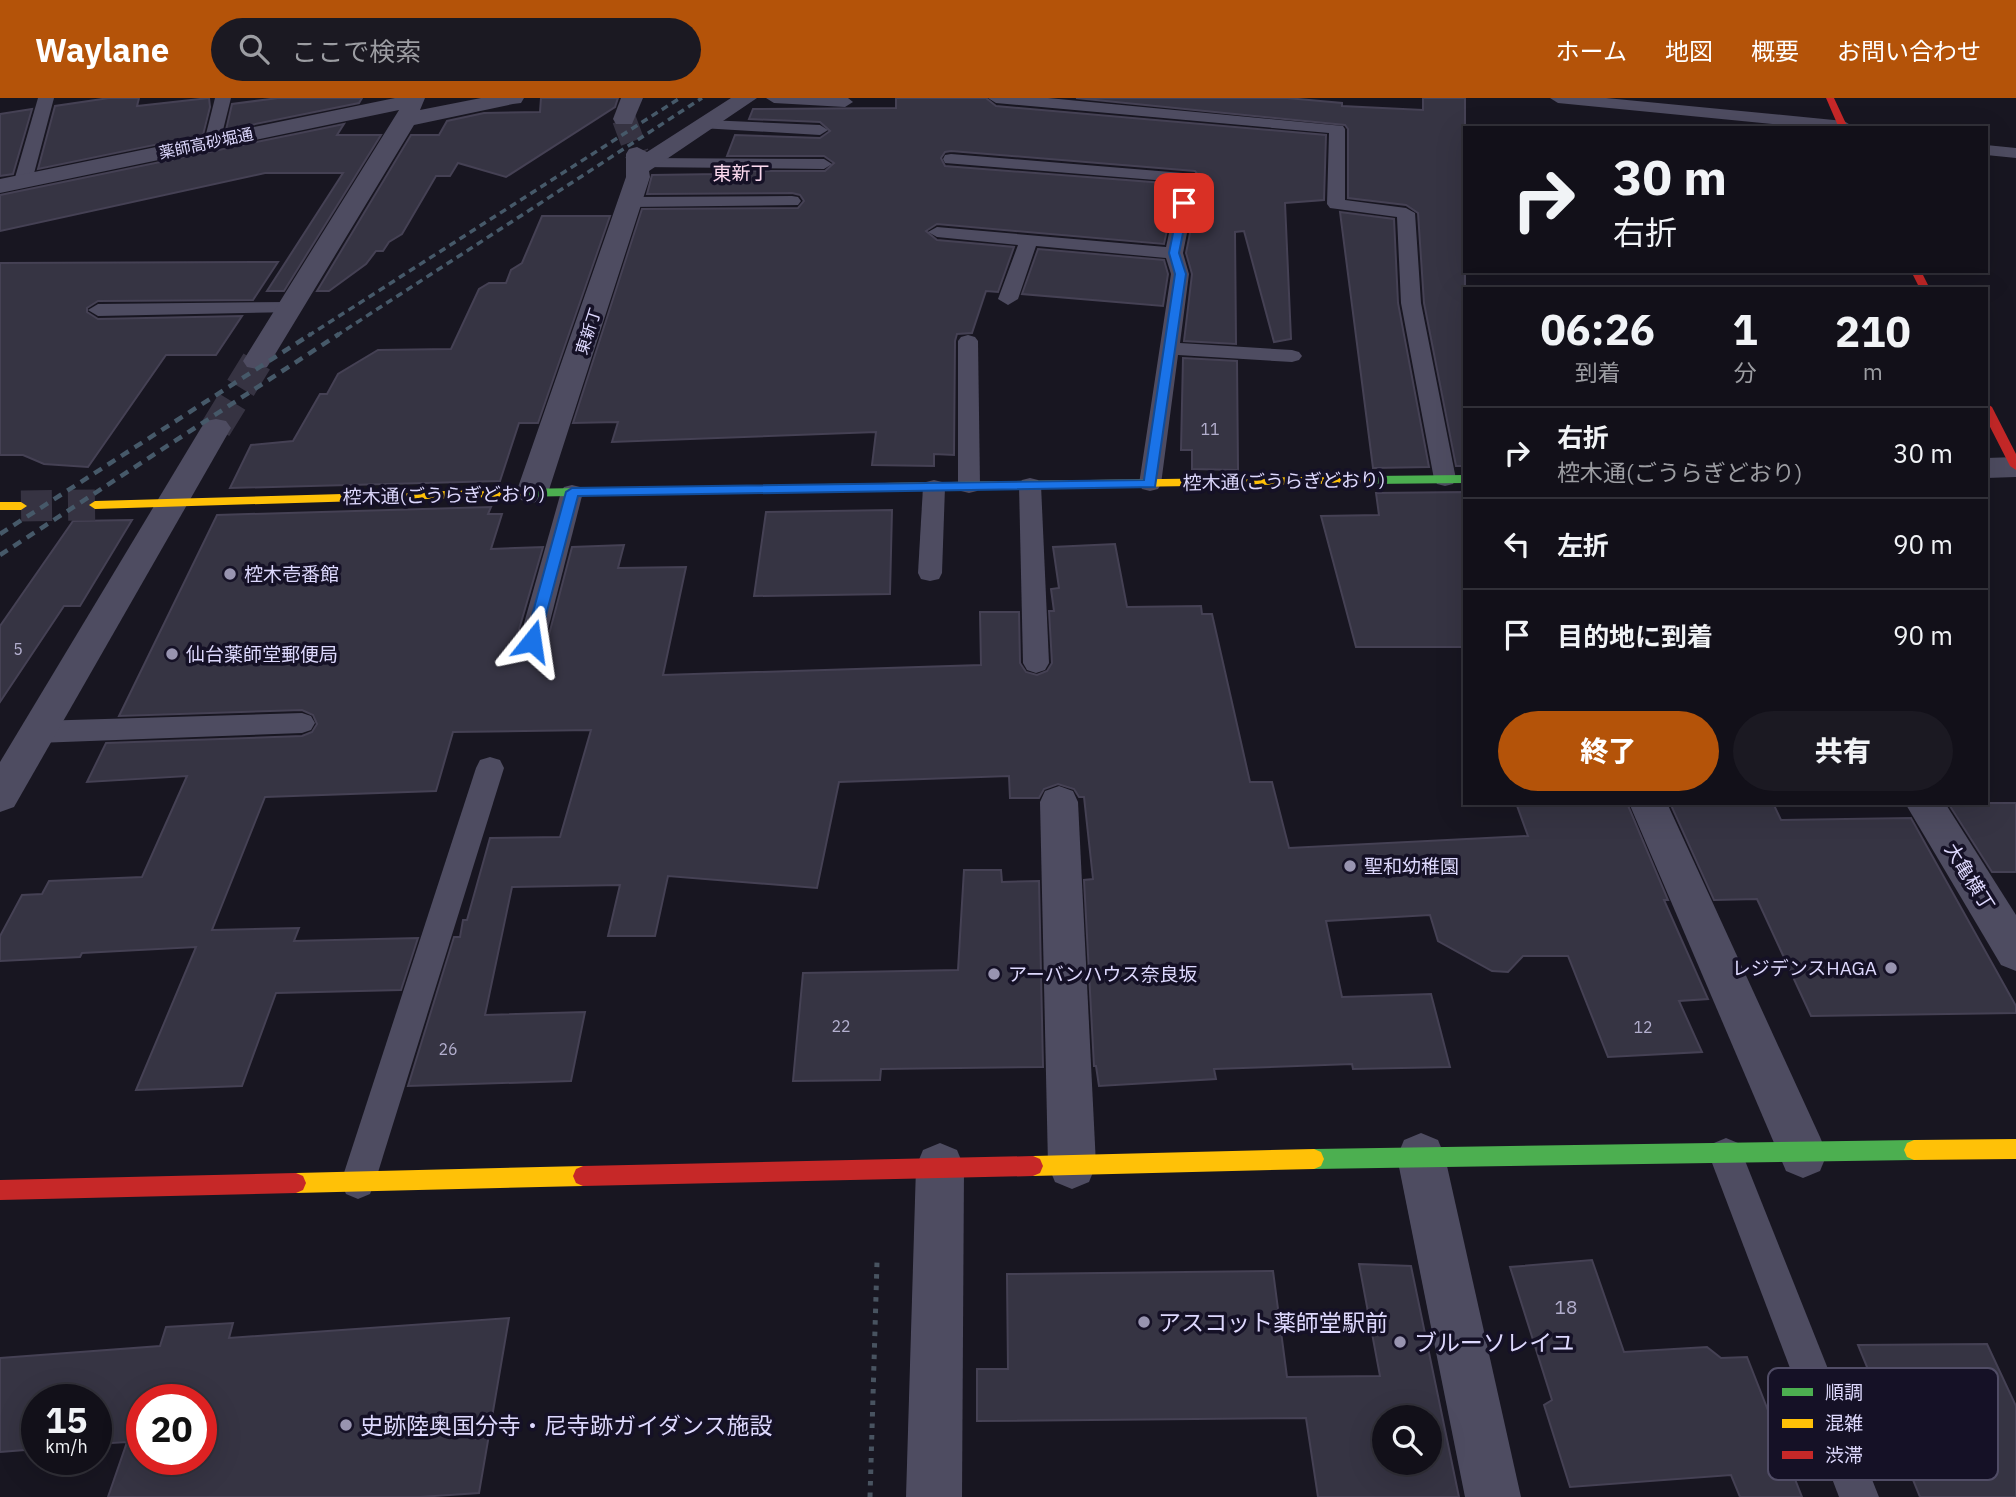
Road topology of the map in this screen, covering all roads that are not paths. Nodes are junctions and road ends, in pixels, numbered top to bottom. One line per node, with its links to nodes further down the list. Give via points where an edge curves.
1 (46, 98): 23 (lane)
2 (223, 98): 17 (lane)
3 (513, 98): 11 (street, 薬師高砂堀通)
4 (632, 98): 12 (street)
5 (746, 98): 13 (street)
6 (775, 98): 10 (lane)
7 (996, 98): 42 (lane, via 1337,129 1336,204 1406,213 1411,303)
8 (1558, 98): 14 (lane)
9 (1830, 98): 15 (street)
10 (845, 102)
11 (411, 106): 17 (street, 薬師高砂堀通); 31 (street)
12 (624, 119)
13 (707, 125): 16 (lane); 21 (street)
14 (1834, 126)
15 (1844, 126)
16 (820, 130)
17 (212, 142): 23 (street, 薬師高砂堀通)
18 (1988, 150): 19 (lane)
19 (2016, 153)
20 (951, 159): 29 (lane, via 1189,178)
21 (640, 161): 22 (lane); 26 (street, 東新丁)
22 (824, 164)
23 (23, 181): 24 (street, 薬師高砂堀通)
24 (0, 186)
25 (792, 201): 26 (lane)
26 (630, 202): 48 (street, 東新丁)
27 (937, 232): 28 (lane)
28 (1029, 240): 29 (lane); 30 (lane)
29 (1174, 253): 34 (lane, via 1180,274)
30 (1008, 299)
31 (289, 308): 32 (lane); 36 (street)
32 (98, 310)
33 (968, 341): 45 (lane)
34 (1171, 349): 35 (lane); 43 (lane)
35 (1292, 356)
36 (257, 361)
37 (1988, 411): 39 (street)
38 (216, 428): 49 (street)
39 (2016, 466): 40 (street)
40 (1988, 468)
41 (1463, 478): 42 (street, 椌木通(ごうらぎどおり))
42 (1445, 479): 43 (street, 椌木通(ごうらぎどおり))
43 (1150, 484): 44 (street, 椌木通(ごうらぎどおり))
44 (1030, 485): 45 (street, 椌木通(ごうらぎどおり)); 55 (lane)
45 (969, 486): 46 (street, 椌木通(ごうらぎどおり))
46 (934, 487): 47 (street, 椌木通(ごうらぎどおり)); 53 (lane)
47 (572, 492): 48 (street, 椌木通(ごうらぎどおり)); 54 (lane)
48 (533, 493): 49 (street, 椌木通(ごうらぎどおり))
49 (172, 503): 50 (street, 椌木通(ごうらぎどおり)); 57 (street)
50 (95, 505)
51 (0, 506): 52 (street)
52 (21, 506)
53 (930, 573)
54 (532, 641)
55 (1036, 663)
56 (302, 723): 57 (lane)
57 (37, 732): 59 (street)
58 (490, 768): 70 (lane)
59 (0, 796)
60 (1059, 802): 68 (street)
61 (1649, 805): 65 (street)
62 (1925, 805): 63 (street, 大亀横丁)
63 (2016, 951)
64 (2016, 1149): 65 (street)
65 (1803, 1154): 66 (street)
66 (1726, 1155): 67 (street); 72 (lane)
67 (1420, 1157): 68 (street); 75 (street)
68 (1072, 1165): 69 (street)
69 (940, 1167): 70 (street); 74 (street)
70 (358, 1182): 71 (street)
71 (0, 1190)
72 (1809, 1368)
73 (1852, 1480): 76 (lane)
74 (934, 1497)
75 (1493, 1497)
76 (1859, 1497)

